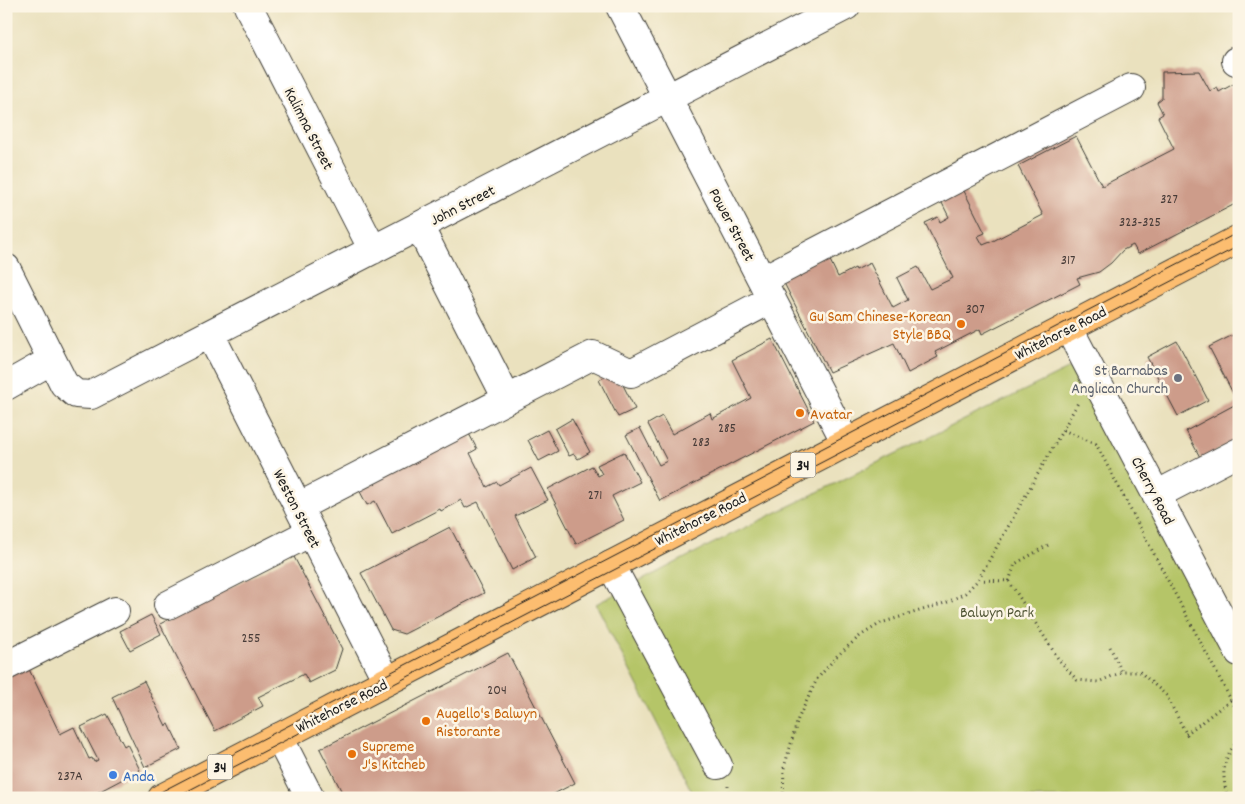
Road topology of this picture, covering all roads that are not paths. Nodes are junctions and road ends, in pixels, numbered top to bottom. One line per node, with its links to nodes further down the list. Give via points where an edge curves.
1 (248, 6): 8 (street, Kalimna Street)
2 (620, 6): 5 (street, Power Street)
3 (846, 6): 5 (street, John Street)
4 (1131, 88): 10 (street)
5 (668, 99): 6 (street, John Street); 10 (street, Power Street)
6 (420, 226): 8 (street, John Street); 15 (street)
7 (1239, 239): 11 (main road, Whitehorse Road / 34)
8 (372, 250): 12 (street, John Street)
9 (6, 268): 13 (street)
10 (767, 290): 15 (street, via 631,373 594,355); 16 (street, Power Street)
11 (1068, 327): 16 (main road, Whitehorse Road / 34); 18 (street, Cherry Road)
12 (210, 334): 13 (street, John Street, via 86,396 76,394 64,384); 19 (street, Weston Street)
13 (52, 360): 14 (street)
14 (6, 386)
15 (507, 399): 19 (street)
16 (846, 443): 21 (main road, Whitehorse Road / 34)
17 (1239, 452): 18 (street)
18 (1156, 495): 24 (street, Cherry Road)
19 (298, 507): 20 (street, Weston Street)
20 (311, 532): 22 (street); 26 (street, Weston Street)
21 (610, 565): 26 (main road, Whitehorse Road / 34); 28 (street)
22 (168, 605)
23 (115, 611): 25 (street)
24 (1239, 652)
25 (6, 666)
26 (387, 681): 27 (main road, Whitehorse Road / 34)
27 (279, 737): 29 (main road, Whitehorse Road / 34); 30 (street)
28 (718, 765)
29 (162, 798)
30 (310, 798)

